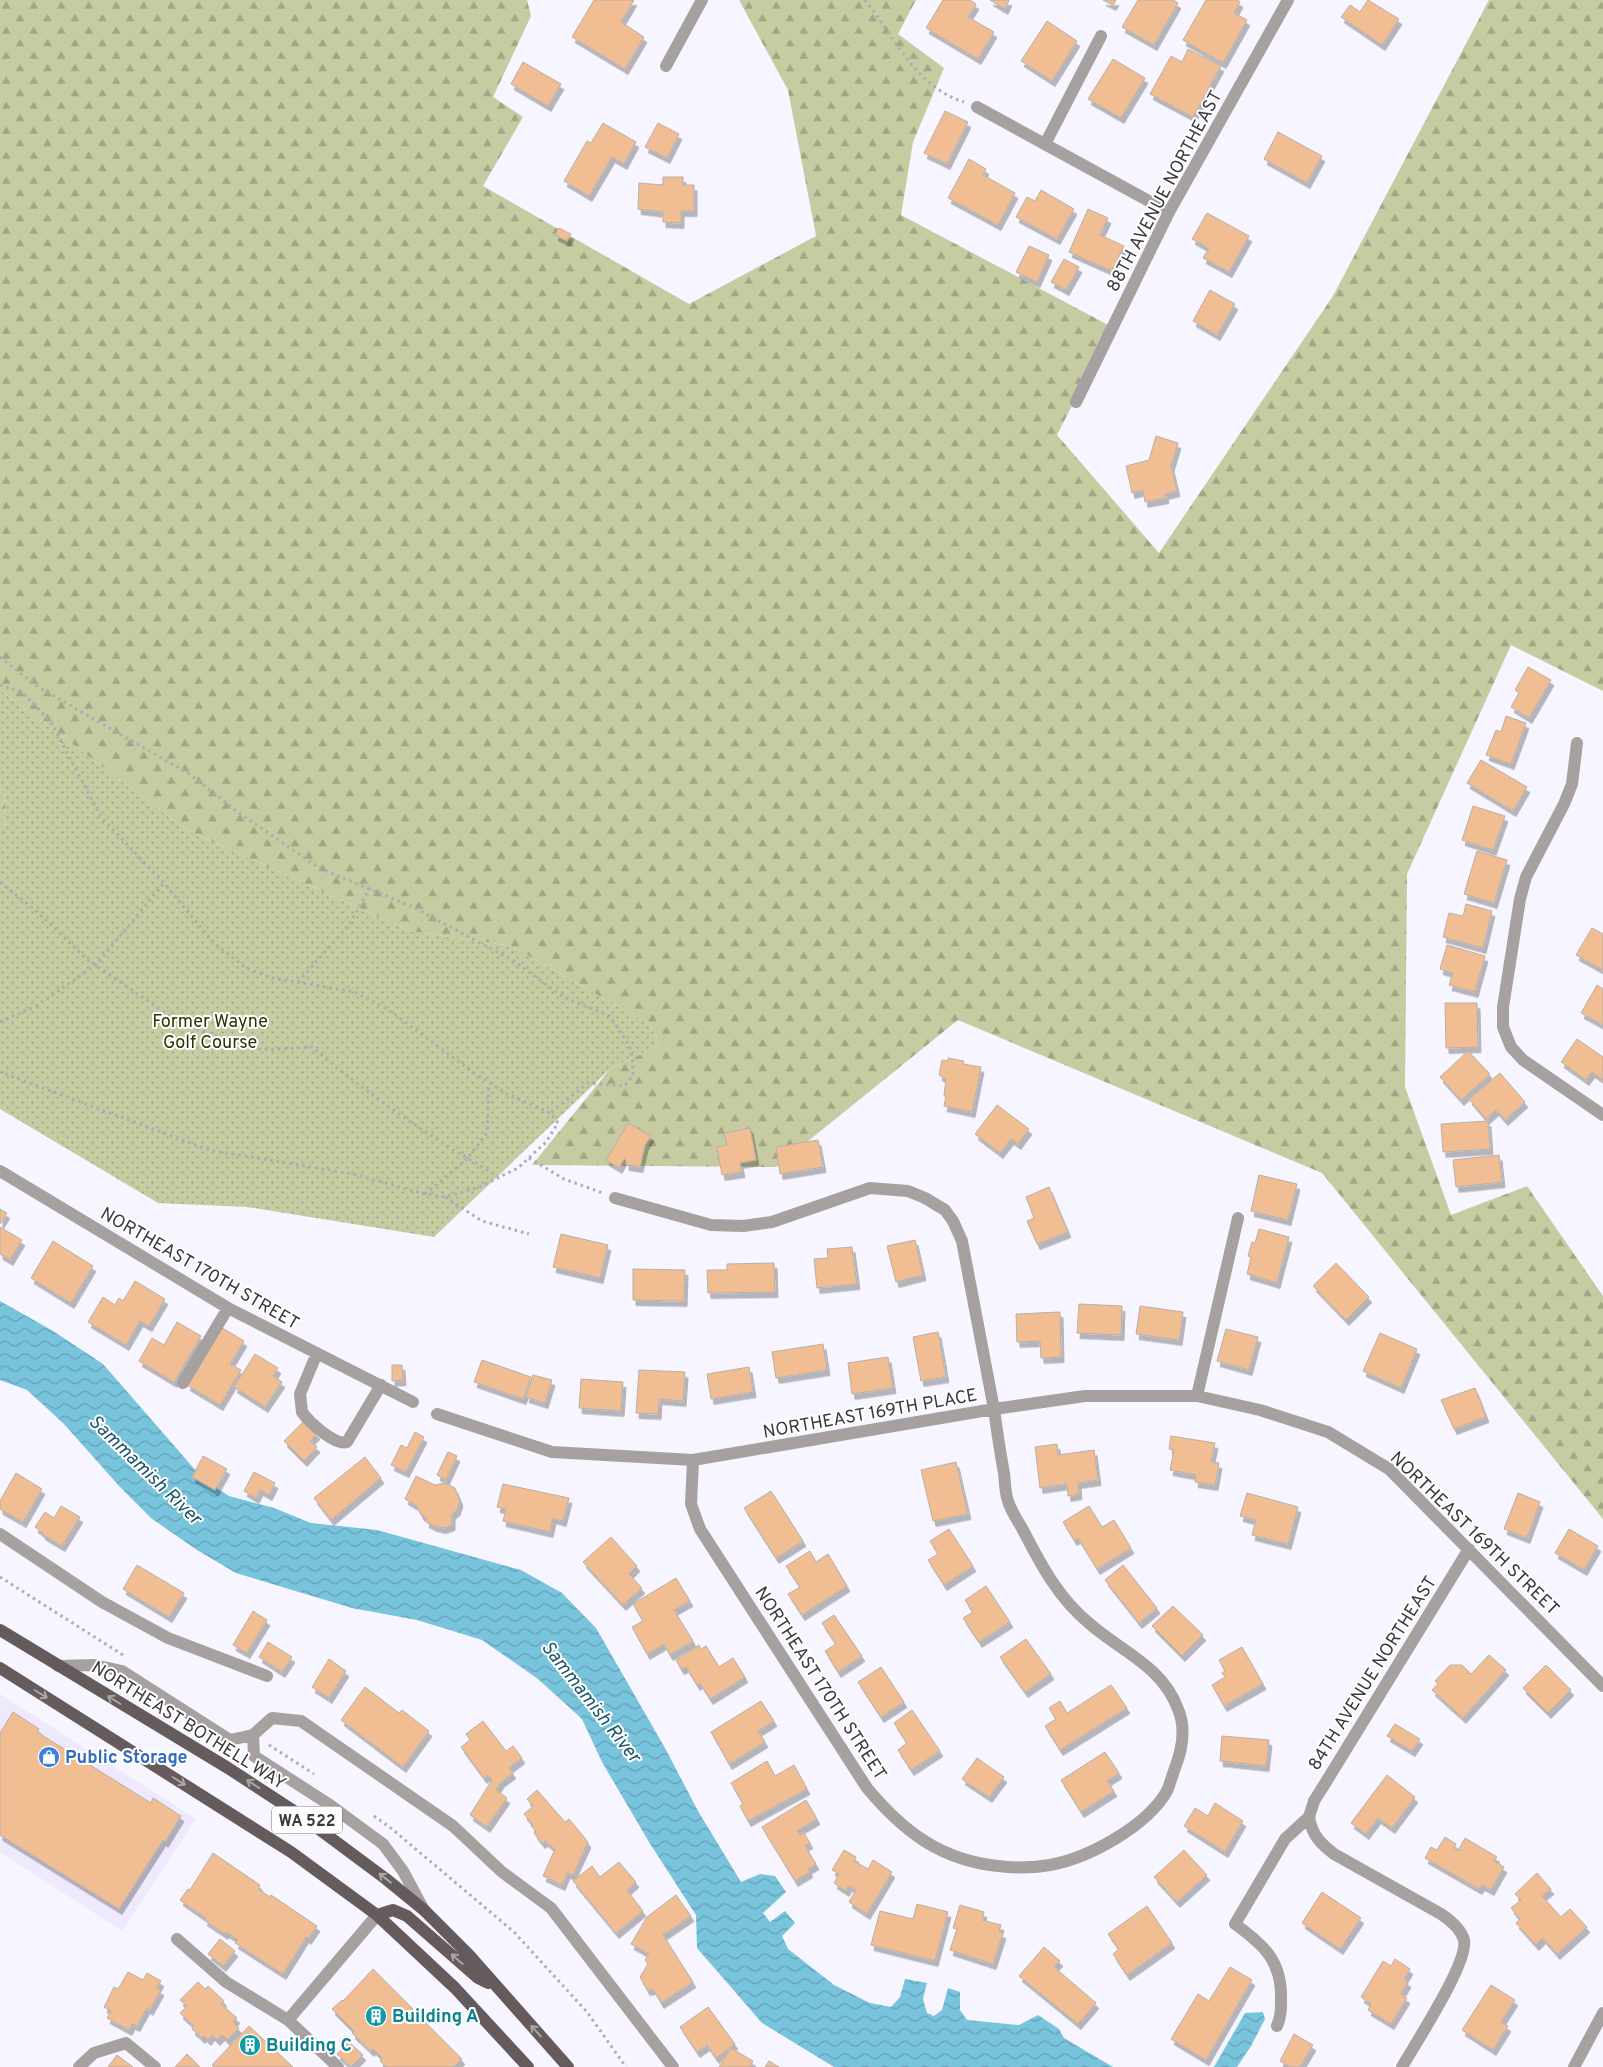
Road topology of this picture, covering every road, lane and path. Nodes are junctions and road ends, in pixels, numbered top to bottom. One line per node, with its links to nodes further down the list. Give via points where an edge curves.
1 (702, 0): 5 (street)
2 (865, 0): 6 (path, via 895,45 928,82 949,97)
3 (1288, 0): 8 (street, 88TH AVENUE NORTHEAST)
4 (1101, 36): 7 (street)
5 (666, 66)
6 (976, 107): 7 (street)
7 (1045, 144): 8 (street)
8 (1169, 212): 9 (street, 88TH AVENUE NORTHEAST)
9 (1076, 402)
10 (0, 657): 15 (path, via 40,688 191,775 319,868)
11 (0, 685): 14 (path, via 23,693 50,722 101,817)
12 (1577, 743): 22 (street, via 1572,784 1526,877 1520,899 1503,1007 1503,1027 1511,1047 1523,1060)
13 (0, 882): 16 (path)
14 (164, 883): 16 (path); 17 (path, via 214,942 246,968 272,978)
15 (370, 888): 17 (path, via 349,925); 21 (path, via 514,961 563,997 610,1016 630,1047 633,1076 624,1086 588,1083)
16 (96, 965): 18 (path, via 36,1006); 24 (path, via 183,1025 262,1050 312,1048 353,1082)
17 (298, 982): 20 (path, via 355,992 390,1011)
18 (0, 1022)
19 (0, 1072): 27 (path, via 209,1150 353,1174)
20 (490, 1083): 21 (path); 24 (path, via 487,1133)
21 (550, 1113): 23 (path, via 558,1123 546,1142)
22 (1603, 1115)
23 (529, 1158): 28 (path, via 518,1168 477,1188); 29 (path, via 564,1178)
24 (468, 1159): 26 (path); 27 (path)
25 (0, 1171): 32 (street, NORTHEAST 170TH STREET)
26 (498, 1176)
27 (425, 1194): 28 (path)
28 (445, 1196): 31 (path, via 482,1222)
29 (615, 1198): 38 (street, via 710,1225 743,1226 772,1222 870,1188 908,1192 925,1198 944,1210 962,1241)
30 (1238, 1218): 36 (street)
31 (529, 1234)
32 (228, 1308): 33 (street, NORTHEAST 170TH STREET); 34 (street)
33 (317, 1353): 35 (street, NORTHEAST 170TH STREET); 35 (street, via 300,1394 302,1412 338,1442 347,1442)
34 (183, 1383)
35 (381, 1385): 37 (street, NORTHEAST 170TH STREET)
36 (1197, 1396): 38 (street, NORTHEAST 169TH STREET, via 1085,1396); 42 (street, NORTHEAST 169TH STREET, via 1260,1410 1328,1432 1389,1469)
37 (414, 1402)
38 (994, 1409): 40 (street, NORTHEAST 169TH PLACE); 50 (street, NORTHEAST 169TH PLACE, via 1008,1502 1042,1567 1069,1605 1150,1668 1172,1695)
39 (437, 1414): 40 (street, via 552,1452)
40 (693, 1460): 50 (street, NORTHEAST 170TH STREET, via 691,1504 700,1529 867,1788 908,1831 932,1847 986,1865 1012,1868 1050,1865 1082,1855 1134,1828 1153,1809 1167,1790 1178,1760)
41 (0, 1534): 48 (street, via 102,1602 160,1633)
42 (1469, 1549): 49 (street, NORTHEAST 169TH STREET); 55 (street, 84TH AVENUE NORTHEAST, via 1314,1801)
43 (0, 1577): 45 (path)
44 (0, 1630): 46 (main road, NORTHEAST BOTHELL WAY / WA 522)
45 (132, 1660)
46 (58, 1666): 51 (street, via 94,1665 122,1671 230,1740); 56 (main road, NORTHEAST BOTHELL WAY / WA 522, one-way to 46, via 300,1815)
47 (0, 1668): 57 (main road, WA 522, one-way to 57, via 291,1852)
48 (267, 1676)
49 (1603, 1686)
50 (1183, 1730)
51 (252, 1735): 56 (street, via 254,1756 330,1805 382,1844 404,1871); 69 (street, via 272,1718 301,1721 454,1826 502,1872 551,1908)
52 (278, 1751): 53 (path)
53 (315, 1775)
54 (369, 1813): 68 (path, via 514,1932 587,2012)
55 (1309, 1817): 62 (street, 84TH AVENUE NORTHEAST, via 1285,1839 1235,1924 1259,1942 1274,1960 1281,1983 1281,2019); 70 (street, via 1315,1837 1334,1854 1441,1914 1464,1938 1462,1955 1453,1976)
56 (424, 1910): 59 (main road, NORTHEAST BOTHELL WAY / WA 522)
57 (377, 1915): 59 (main road, one-way to 57, via 478,1978 407,1916 393,1910); 61 (street); 66 (main road, WA 522, via 455,1988)
58 (177, 1939): 61 (street, via 226,1982)
59 (497, 1987): 67 (main road, NORTHEAST BOTHELL WAY / WA 522, one-way to 59)
60 (1603, 2013): 71 (street)
61 (288, 2020): 65 (street)
62 (1277, 2026)
63 (80, 2067): 64 (street, via 94,2053 126,2043)
64 (155, 2067)
65 (338, 2067)
66 (528, 2067)
67 (568, 2067)
68 (626, 2067)
69 (673, 2067)
70 (1402, 2067)
71 (1574, 2067)

